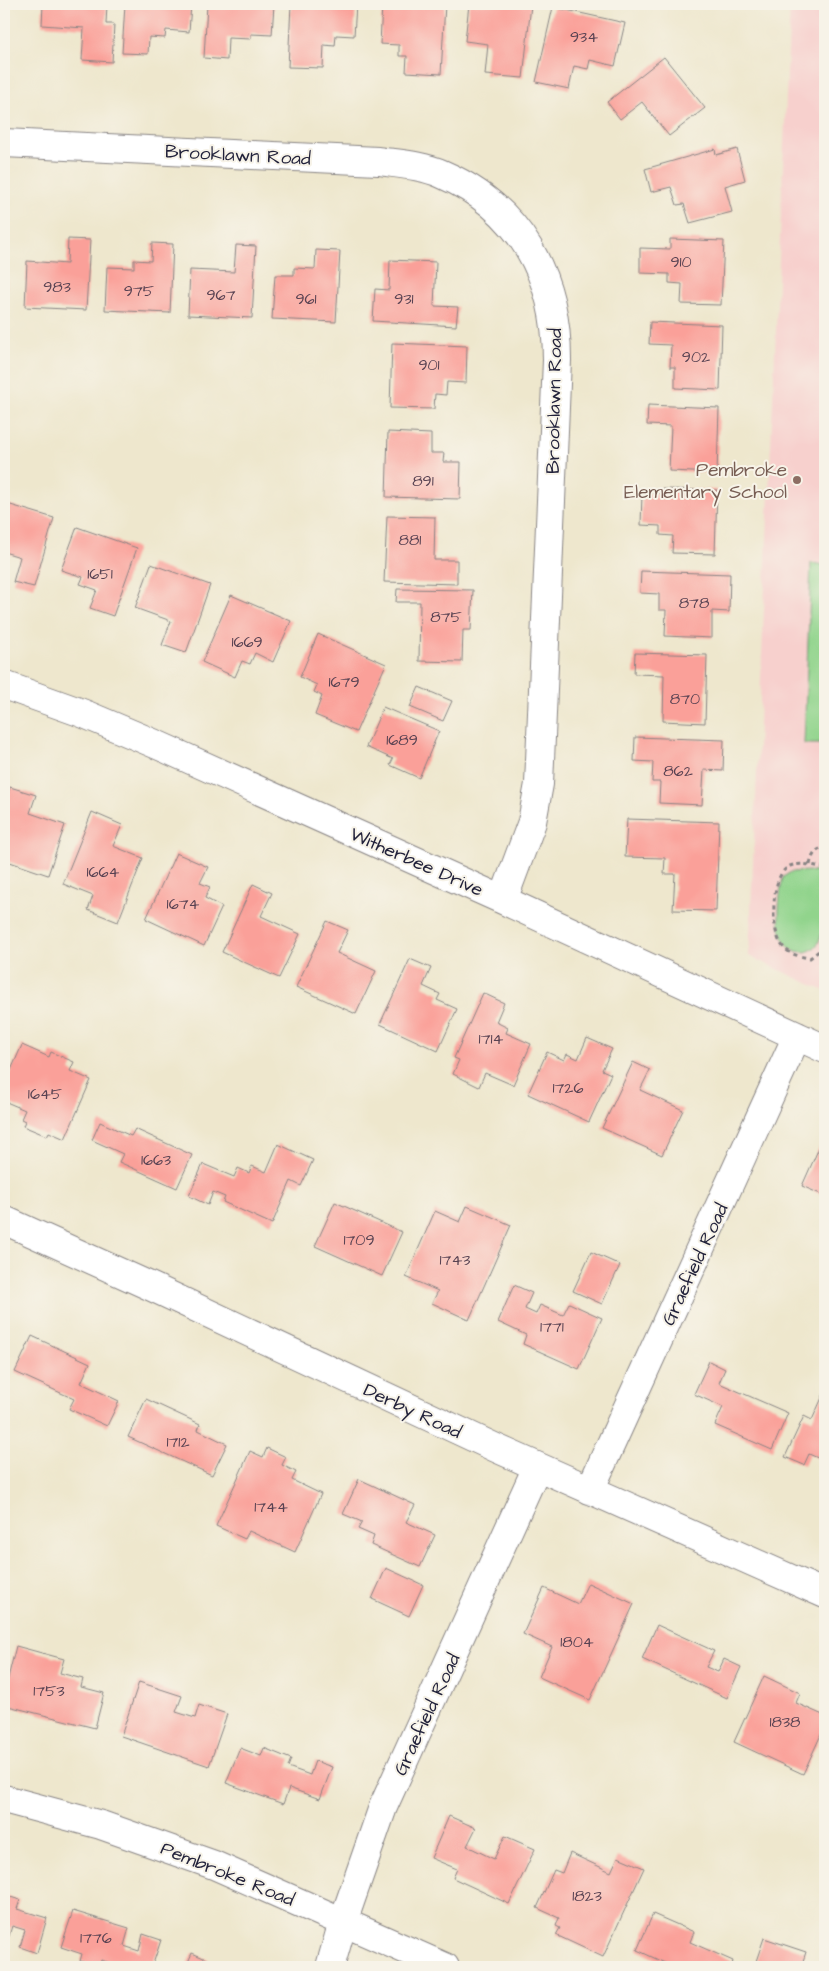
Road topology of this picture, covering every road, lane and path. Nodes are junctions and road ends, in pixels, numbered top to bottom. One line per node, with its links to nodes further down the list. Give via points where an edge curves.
1 (4, 143): 6 (street, Brooklawn Road, via 378,161 413,166 441,173 473,190 497,209 520,234 536,260 554,310 557,360 539,784 532,822)
2 (4, 686): 6 (street, Witherbee Drive, via 82,713 160,746)
3 (825, 847): 4 (path, via 813,854)
4 (810, 866): 5 (path); 7 (path, via 790,866 776,883 775,928 780,942 796,956 810,958)
5 (825, 868)
6 (503, 900): 8 (street, Witherbee Drive)
7 (825, 946)
8 (797, 1036): 9 (street, Witherbee Drive); 12 (street, Graefield Road)
9 (825, 1049)
10 (4, 1220): 11 (street, Derby Road)
11 (537, 1467): 12 (street, Derby Road); 15 (street, Graefield Road, via 384,1807)
12 (590, 1490): 13 (street, Derby Road)
13 (825, 1594)
14 (4, 1799): 15 (street, Pembroke Road, via 101,1825 177,1851)
15 (343, 1922): 16 (street, Graefield Road); 17 (street, Pembroke Road)
16 (330, 1967)
17 (445, 1967)

